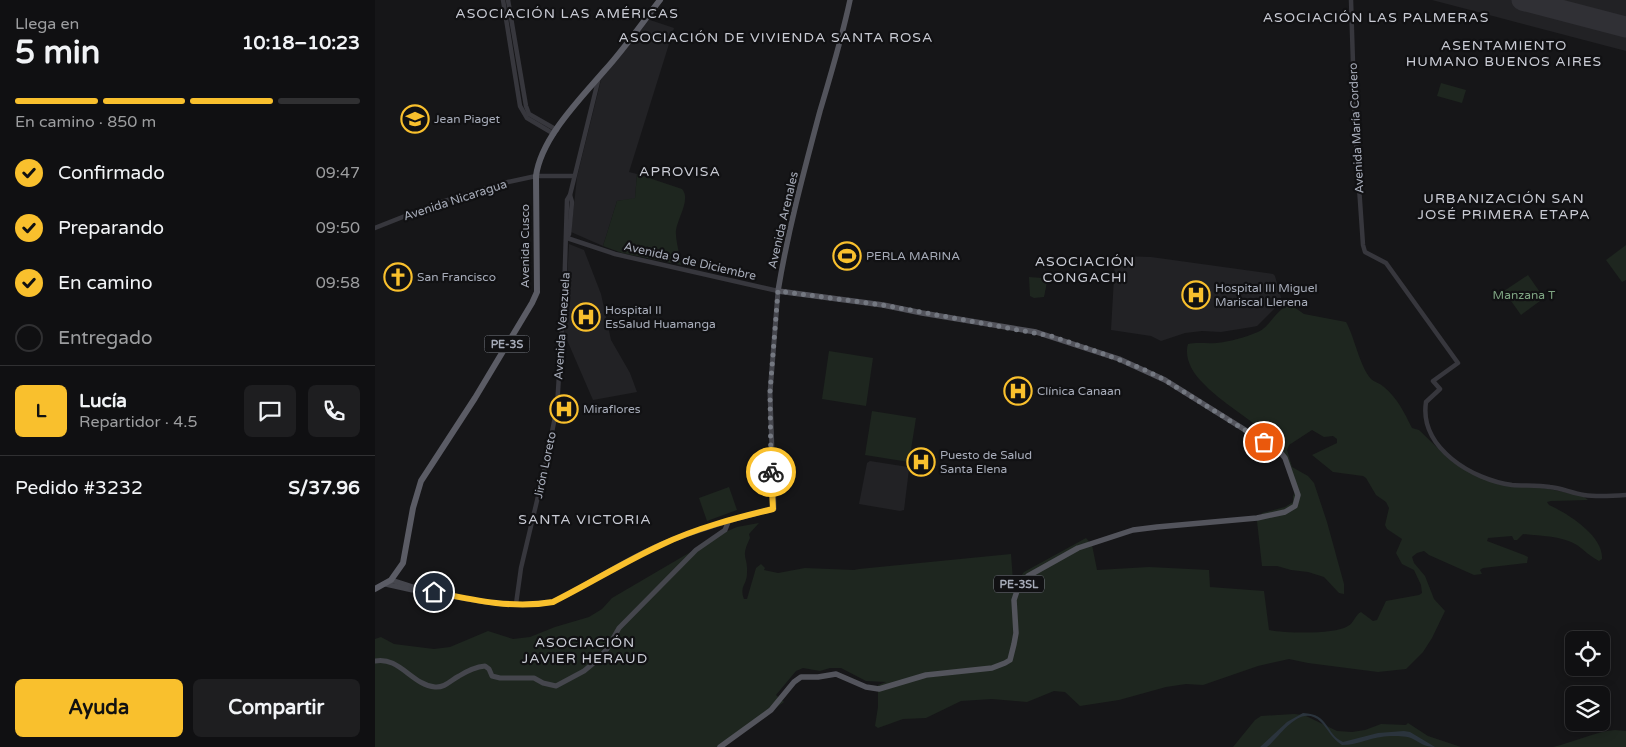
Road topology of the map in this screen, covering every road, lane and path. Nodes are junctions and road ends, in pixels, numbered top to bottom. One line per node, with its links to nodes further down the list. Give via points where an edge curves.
1 (503, 0): 8 (street, via 520,106 527,118)
2 (507, 0): 8 (street, via 526,106 529,114)
3 (655, 0): 7 (highway, Avenida Cusco / PE-3S)
4 (660, 0): 7 (highway, Avenida Cusco / PE-3S)
5 (850, 0): 13 (main road, Avenida Arenales, via 797,196)
6 (1351, 0): 15 (street, Avenida María Cordero, via 1361,234 1365,252 1386,263 1458,363 1433,381 1440,389 1425,405 1428,428 1444,452 1482,477 1511,485 1551,487 1584,495)
7 (599, 76): 8 (highway, Avenida Cusco / PE-3S); 10 (street, Avenida Venezuela)
8 (555, 132): 9 (highway, Avenida Cusco / PE-3S, via 540,158)
9 (536, 176): 10 (street); 11 (street, Avenida Nicaragua, via 438,203); 17 (highway, Avenida Cusco / PE-3S, via 537,292 533,303 421,481 403,563)
10 (574, 176): 12 (street, Avenida Venezuela, via 567,200)
11 (375, 228)
12 (567, 238): 13 (street, Avenida 9 de Diciembre, via 615,254); 14 (street, Avenida Venezuela)
13 (778, 291): 16 (main road, Avenida Arenales, via 770,392 773,509); 21 (main road, Avenida 9 de Diciembre / PE-3SL, via 883,305 1051,336 1143,369 1281,452 1298,495 1290,510 1257,518 1133,530 1078,548 1019,585 1014,600 1016,633 1010,660 1005,664 925,675 879,689 837,674 801,677 771,710)
14 (556, 414): 19 (street, Jirón Loreto, via 521,568)
15 (1626, 495)
16 (729, 520): 19 (main road, via 663,543 553,602); 20 (main road, via 725,530 696,550 619,628 596,661 556,686 534,678 500,678 493,676 485,666 469,670 437,688 413,678 398,666)
17 (388, 582): 18 (highway); 19 (main road, via 489,603)
18 (375, 589)
19 (516, 604)
20 (375, 661)
21 (721, 747)

